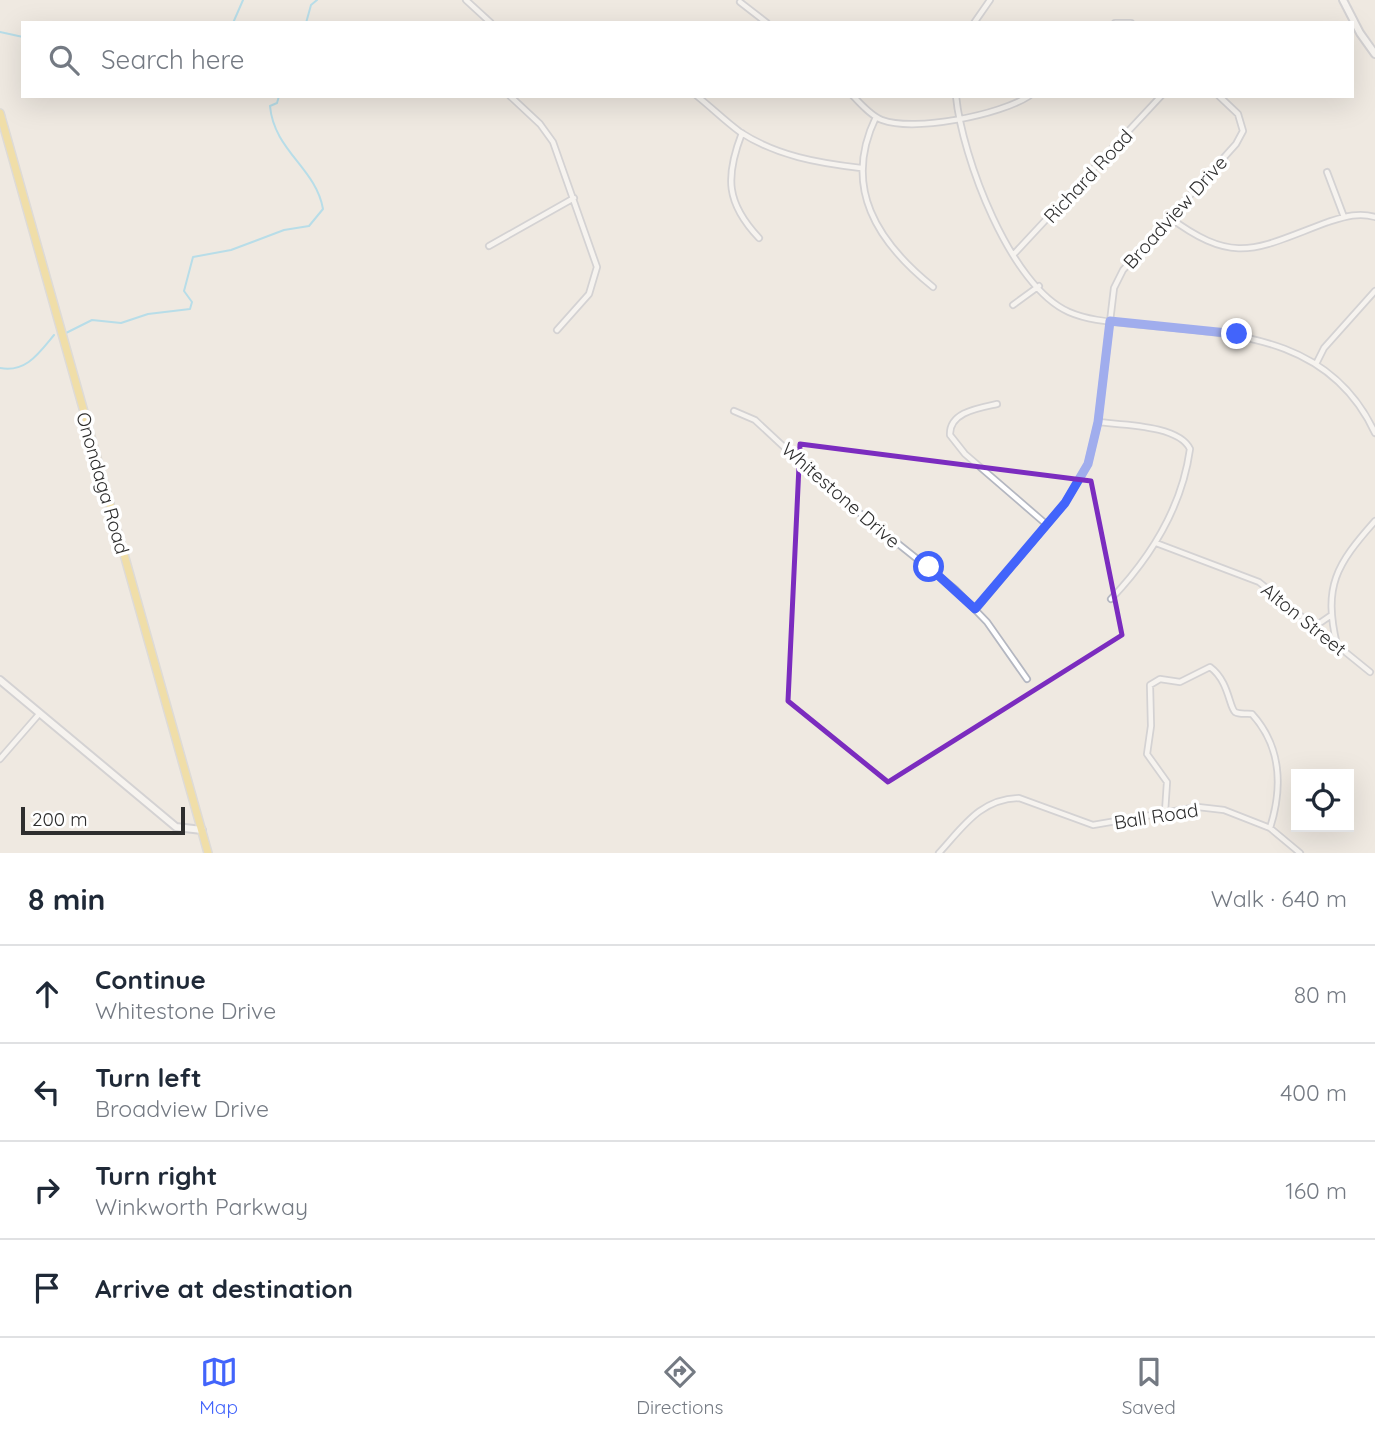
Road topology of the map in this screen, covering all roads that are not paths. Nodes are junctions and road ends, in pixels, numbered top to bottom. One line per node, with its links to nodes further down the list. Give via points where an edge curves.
1 (466, 0): 5 (street)
2 (990, 0): 7 (street)
3 (1343, 0): 8 (street)
4 (740, 2): 6 (street)
5 (489, 21)
6 (764, 21)
7 (975, 21)
8 (1354, 21)
9 (1354, 21): 10 (street)
10 (1375, 54)
11 (512, 98): 24 (street, via 553,142)
12 (699, 98): 21 (street)
13 (855, 98): 19 (street)
14 (957, 98): 20 (street)
15 (1025, 98): 20 (street, via 1004,109)
16 (1159, 98): 30 (street, Richard Road)
17 (1221, 98): 26 (street, Broadview Drive, via 1238,114 1243,131)
18 (0, 113): 57 (main road, Onondaga Road)
19 (876, 117): 20 (street, via 913,126); 22 (street, via 864,145)
20 (958, 118): 30 (street, via 985,204)
21 (742, 133): 22 (street, via 795,157); 28 (street, via 732,165 731,190 740,217)
22 (861, 168): 32 (street, via 880,232 900,258)
23 (1327, 172): 25 (street)
24 (574, 198): 29 (street); 36 (street, via 597,273 589,294)
25 (1344, 216): 26 (street, via 1266,246 1238,249 1207,243); 27 (street)
26 (1169, 217): 35 (street, Broadview Drive, via 1123,270 1114,288)
27 (1375, 217)
28 (759, 238)
29 (489, 246)
30 (1014, 254): 31 (street)
31 (1039, 286): 34 (street); 35 (street, via 1063,309)
32 (933, 287)
33 (1375, 291): 37 (street, via 1324,348)
34 (1013, 304)
35 (1110, 321): 37 (street, via 1237,334 1278,345); 40 (street, Broadview Drive)
36 (557, 330)
37 (1316, 364): 41 (street, via 1353,395)
38 (997, 404): 43 (street, via 957,418 950,435 965,454)
39 (734, 411): 46 (street, Whitestone Drive, via 755,420 827,487)
40 (1098, 422): 43 (street, Broadview Drive, via 1080,481); 44 (street, via 1173,433 1188,444 1189,456 1169,519)
41 (1375, 433)
42 (1375, 521): 47 (street, via 1340,565 1332,590)
43 (1046, 524): 46 (street, Broadview Drive)
44 (1156, 543): 45 (street); 48 (street, Alton Street, via 1245,575)
45 (1111, 599)
46 (975, 609): 51 (street, Whitestone Drive)
47 (1331, 616): 48 (street); 49 (street)
48 (1314, 627): 49 (street, Alton Street)
49 (1337, 646): 50 (street, Alton Street)
50 (1370, 672)
51 (1027, 679)
52 (0, 680): 53 (street)
53 (40, 713): 54 (street); 57 (street, via 176,827)
54 (0, 759)
55 (1165, 812): 56 (street, Ball Road, via 1198,807 1224,810); 56 (street, via 1167,782 1147,754 1151,726 1148,693 1154,681 1181,682 1210,667 1225,682 1232,709 1252,714 1272,741 1278,784); 59 (street, Ball Road, via 1093,825 1031,800 1006,798 978,809)
56 (1270, 828): 60 (street, Ball Road)
57 (202, 830): 58 (main road, Onondaga Road)
58 (208, 853)
59 (939, 853)
60 (1300, 853)

